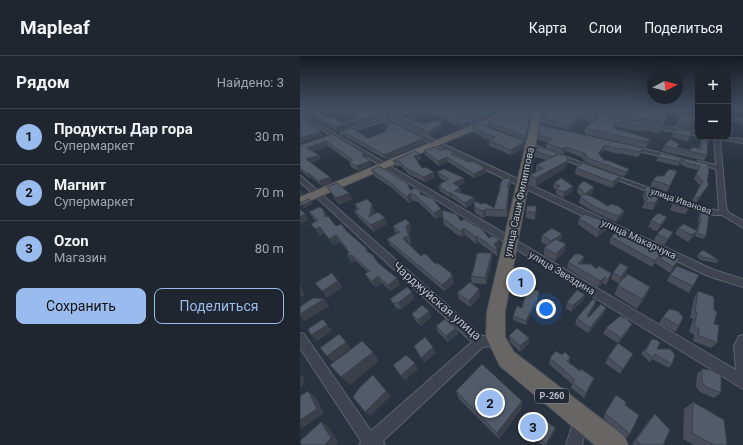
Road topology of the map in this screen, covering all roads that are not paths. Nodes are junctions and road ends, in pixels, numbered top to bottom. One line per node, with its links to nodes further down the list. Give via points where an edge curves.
1 (320, 127): 10 (street, улица Звездина)
2 (359, 127): 10 (street)
3 (402, 127): 15 (street, улица Макарчука)
4 (476, 127): 15 (highway)
5 (482, 127): 8 (street)
6 (538, 127): 16 (highway, улица Саши Филиппова)
7 (656, 127): 9 (street)
8 (494, 132)
9 (695, 134)
10 (332, 136): 20 (street, улица Звездина)
11 (509, 138): 16 (street)
12 (731, 139): 14 (street)
13 (717, 140): 21 (street)
14 (743, 141)
15 (437, 143): 20 (highway); 25 (street, улица Макарчука)
16 (531, 146): 22 (street); 25 (highway, улица Саши Филиппова)
17 (628, 147): 18 (street)
18 (681, 159)
19 (688, 161): 21 (street)
20 (385, 165): 26 (highway); 30 (street, улица Звездина)
21 (719, 168): 28 (street)
22 (596, 170)
23 (603, 173): 28 (street, улица Иванова, via 713,213)
24 (300, 178): 26 (street, Чарджуйская улица)
25 (523, 184): 30 (highway, улица Саши Филиппова); 31 (street, улица Макарчука, via 711,273)
26 (318, 193): 27 (highway); 34 (street, Чарджуйская улица)
27 (300, 201)
28 (724, 212): 29 (street)
29 (743, 226)
30 (511, 242): 34 (highway, улица Саши Филиппова, via 494,325); 36 (street, улица Звездина)
31 (743, 283)
32 (300, 338): 38 (street)
33 (743, 340): 35 (street, via 740,346)
34 (488, 342): 37 (highway, Чарджуйская улица / Р-260); 38 (street)
35 (743, 378)
36 (743, 382)
37 (581, 418): 39 (street); 40 (highway, Чарджуйская улица / Р-260)
38 (371, 444)
39 (574, 445)
40 (615, 445)

